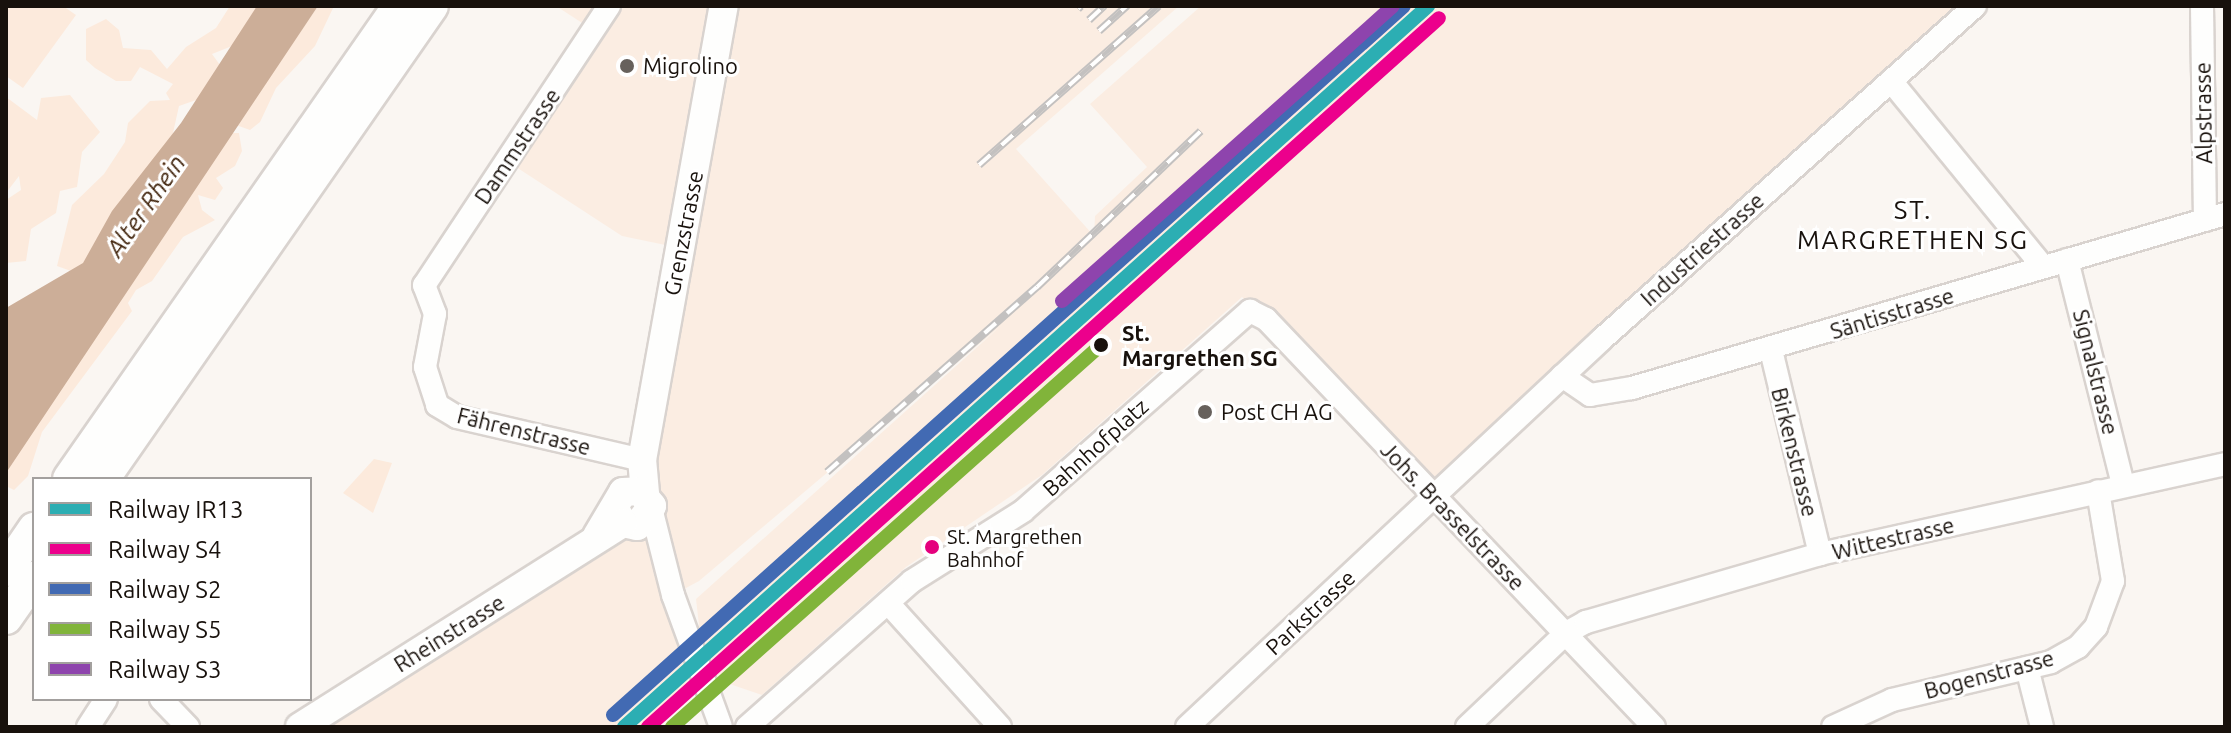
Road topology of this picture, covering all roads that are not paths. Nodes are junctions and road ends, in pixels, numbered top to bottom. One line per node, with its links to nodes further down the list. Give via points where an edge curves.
1 (399, 6): 17 (highway)
2 (432, 6): 18 (highway)
3 (609, 6): 11 (street, Dammstrasse)
4 (724, 6): 15 (main road, Grenzstrasse)
5 (1975, 6): 7 (street, Industriestrasse)
6 (2202, 6): 8 (street, Alpstrasse)
7 (1891, 81): 10 (street); 14 (street, Industriestrasse)
8 (2215, 217): 9 (street, Säntisstrasse)
9 (2067, 260): 10 (street, Säntisstrasse); 19 (street, Signalstrasse)
10 (2043, 267): 13 (street, Säntisstrasse)
11 (424, 285): 15 (street, Fährenstrasse, via 435,314 426,387 437,405 457,417)
12 (1250, 311): 21 (street, Johs. Brasselstrasse, via 1266,319); 27 (street, Bahnhofplatz, via 1004,527 929,569)
13 (1771, 350): 14 (street, Säntisstrasse, via 1599,395 1584,393); 24 (street, Birkenstrasse)
14 (1562, 376): 21 (street, Industriestrasse)
15 (642, 460): 22 (main road, Grenzstrasse)
16 (2225, 464): 19 (street, Wittestrasse)
17 (70, 477)
18 (104, 477)
19 (2123, 485): 20 (street, Wittestrasse)
20 (2098, 491): 24 (street, Wittestrasse); 30 (street, Bogenstrasse, via 2112,569 2106,608 2078,647)
21 (1433, 495): 29 (street, Johs. Brasselstrasse); 39 (street, Parkstrasse)
22 (636, 514): 35 (main road, Rheinstrasse); 36 (street, Grenzstrasse)
23 (32, 532): 25 (highway)
24 (1820, 554): 29 (street, Wittestrasse)
25 (6, 570)
26 (32, 581): 28 (highway)
27 (888, 603): 37 (street, Bahnhofplatz); 38 (street)
28 (6, 618)
29 (1566, 633): 40 (street); 41 (street, Johs. Brasselstrasse)
30 (2027, 668): 42 (street, Bogenstrasse, via 1892,700); 43 (street)
31 (105, 701): 33 (street)
32 (163, 701): 34 (street)
33 (88, 727)
34 (188, 727)
35 (300, 727)
36 (721, 727)
37 (747, 727)
38 (1000, 727)
39 (1187, 727)
40 (1467, 727)
41 (1654, 727)
42 (1833, 727)
43 (2042, 727)

